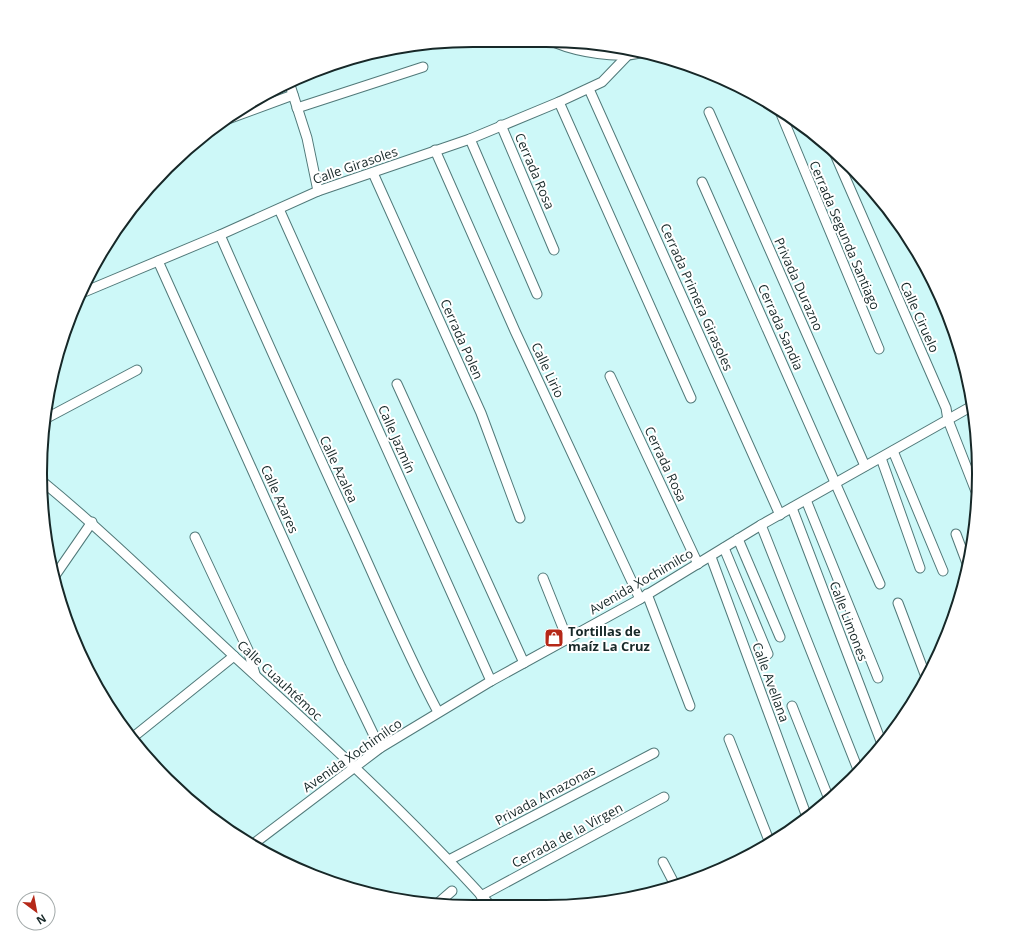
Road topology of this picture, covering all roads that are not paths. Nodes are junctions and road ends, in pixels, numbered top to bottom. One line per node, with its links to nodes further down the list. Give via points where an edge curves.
1 (588, 50): 2 (street)
2 (628, 55): 5 (street, Calle Girasoles, via 602,82)
3 (423, 67): 8 (street)
4 (291, 88): 6 (street)
5 (589, 89): 7 (street, Calle Girasoles); 41 (street, Cerrada Primera Girasoles)
6 (293, 95): 8 (street); 9 (street)
7 (560, 102): 12 (street, Calle Girasoles); 29 (street)
8 (297, 108): 18 (street)
9 (250, 111)
10 (709, 112): 35 (street, Privada Durazno)
11 (784, 120): 25 (street, Cerrada Segunda Santiago)
12 (501, 125): 13 (street, Calle Girasoles); 21 (street, Cerrada Rosa)
13 (470, 139): 14 (street, Calle Girasoles); 24 (street)
14 (435, 150): 16 (street, Calle Girasoles); 57 (street, Calle Lirio, via 515,331)
15 (840, 165): 32 (street, Calle Ciruelo, via 946,408)
16 (373, 173): 18 (street, Calle Girasoles); 42 (street, Cerrada Polen, via 481,413)
17 (702, 182): 37 (street, Cerrada Sandia)
18 (318, 191): 19 (street, Calle Girasoles)
19 (279, 209): 20 (street, Calle Girasoles); 67 (street, Calle Jazmín)
20 (220, 235): 22 (street, Calle Girasoles); 70 (street, Calle Azalea, via 417,673)
21 (554, 250)
22 (158, 261): 23 (street, Calle Girasoles); 74 (street, Calle Azares, via 341,668)
23 (89, 290)
24 (537, 294)
25 (879, 349)
26 (137, 370): 31 (street)
27 (610, 376): 51 (street, Cerrada Rosa)
28 (397, 384): 63 (street)
29 (690, 398)
30 (967, 409): 32 (street, Avenida Xochimilco)
31 (51, 416)
32 (948, 420): 33 (street, Avenida Xochimilco); 36 (street, Calle Ciruelo)
33 (893, 451): 34 (street, Avenida Xochimilco); 54 (street)
34 (881, 458): 35 (street, Avenida Xochimilco); 52 (street)
35 (866, 466): 37 (street, Avenida Xochimilco)
36 (972, 481)
37 (836, 483): 39 (street, Avenida Xochimilco); 56 (street, Cerrada Sandia)
38 (47, 486): 43 (street, Calle Cuauhtémoc)
39 (806, 500): 40 (street, Avenida Xochimilco); 66 (street)
40 (792, 508): 41 (street, Avenida Xochimilco); 72 (street, Calle Limones)
41 (780, 514): 44 (street, Avenida Xochimilco)
42 (520, 518)
43 (92, 522): 53 (street); 62 (street, Calle Cuauhtémoc)
44 (761, 525): 47 (street, Avenida Xochimilco); 76 (street)
45 (956, 534): 49 (street)
46 (195, 537): 65 (street, via 248,650)
47 (738, 539): 48 (street, Avenida Xochimilco); 59 (street)
48 (724, 548): 50 (street, Avenida Xochimilco); 61 (street)
49 (964, 556)
50 (711, 557): 51 (street, Avenida Xochimilco); 80 (street, Calle Avellana)
51 (698, 564): 57 (street, Avenida Xochimilco)
52 (920, 568)
53 (58, 570)
54 (943, 571)
55 (543, 578): 60 (street)
56 (880, 584)
57 (643, 596): 60 (street, Avenida Xochimilco); 68 (street, Calle Lirio)
58 (898, 603): 64 (street)
59 (780, 637)
60 (568, 638): 63 (street, Avenida Xochimilco)
61 (768, 654)
62 (234, 656): 65 (street, Calle Cuauhtémoc); 71 (street)
63 (524, 662): 67 (street, Avenida Xochimilco)
64 (924, 671)
65 (255, 675): 77 (street, Calle Cuauhtémoc)
66 (878, 678)
67 (491, 681): 70 (street, Avenida Xochimilco)
68 (690, 706)
69 (792, 706): 78 (street)
70 (438, 712): 74 (street, Avenida Xochimilco)
71 (136, 735)
72 (880, 738)
73 (729, 739): 81 (street)
74 (380, 748): 77 (street, Avenida Xochimilco)
75 (654, 753): 83 (street, Privada Amazonas)
76 (856, 765)
77 (354, 766): 82 (street, Avenida Xochimilco); 83 (street, Calle Cuauhtémoc)
78 (827, 794)
79 (664, 797): 87 (street, Cerrada de la Virgen)
80 (805, 812)
81 (768, 837)
82 (257, 841)
83 (449, 860): 87 (street, Calle Cuauhtémoc)
84 (663, 862): 85 (street)
85 (672, 880)
86 (452, 891): 88 (street)
87 (481, 896): 89 (street, Calle Cuauhtémoc)
88 (443, 899)
89 (485, 900)

